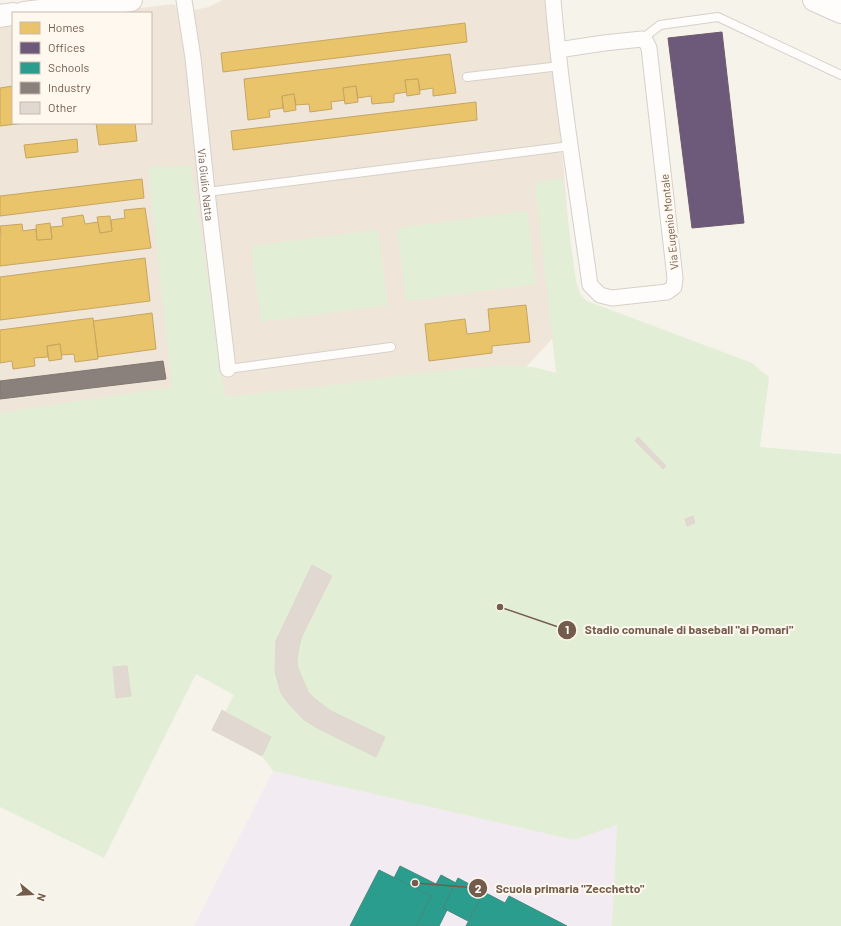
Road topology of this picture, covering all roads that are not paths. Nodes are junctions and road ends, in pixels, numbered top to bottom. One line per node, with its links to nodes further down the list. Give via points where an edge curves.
1 (130, 0): 5 (street)
2 (184, 0): 16 (street, Via Giulio Natta, via 193,58)
3 (553, 0): 11 (street, Via Eugenio Montale)
4 (814, 0): 7 (street)
5 (70, 4): 6 (street)
6 (29, 12)
7 (841, 12)
8 (12, 14): 9 (street)
9 (0, 16)
10 (642, 39): 11 (street); 13 (lane, via 660,25 718,17); 15 (street, Via Eugenio Montale, via 649,48 675,278 674,287 667,292 612,298 600,295 590,285)
11 (558, 50): 12 (street, Via Eugenio Montale)
12 (560, 66): 14 (lane); 15 (street, Via Eugenio Montale)
13 (841, 75)
14 (467, 77)
15 (570, 146): 16 (lane)
16 (207, 192): 18 (street, Via Giulio Natta)
17 (391, 347): 18 (lane)
18 (228, 369)

